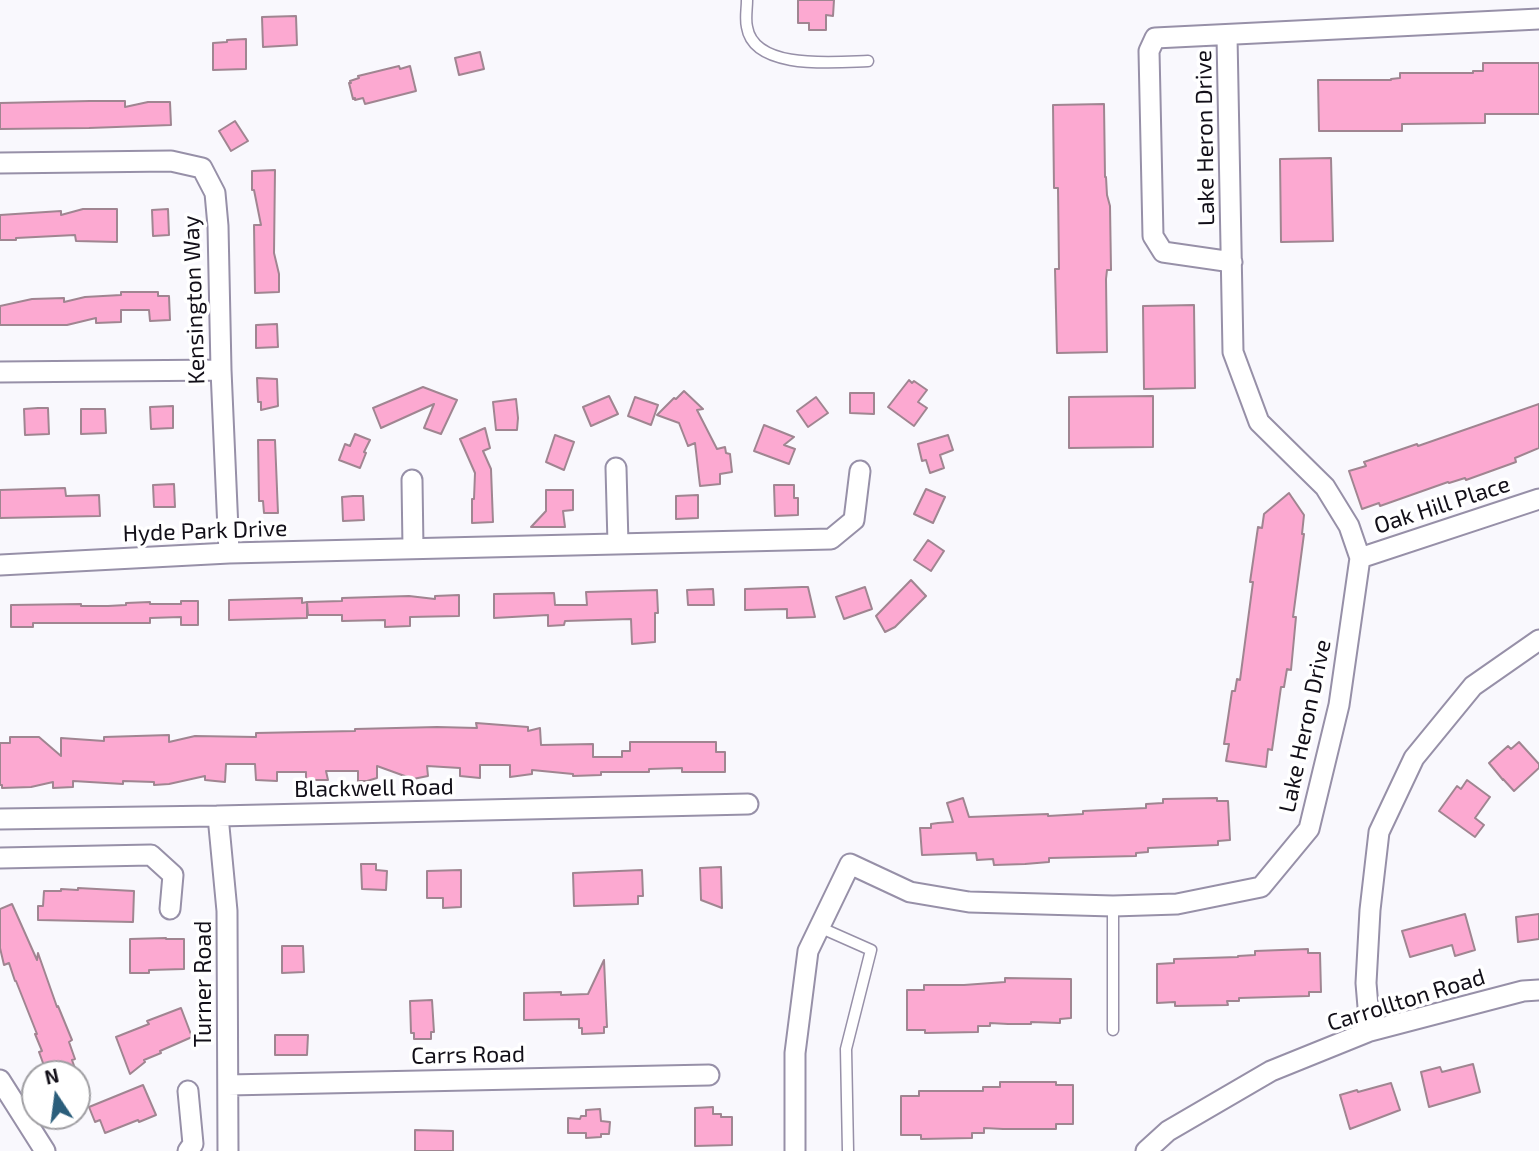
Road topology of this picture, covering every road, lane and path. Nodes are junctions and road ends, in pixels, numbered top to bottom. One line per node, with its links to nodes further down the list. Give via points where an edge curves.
1 (747, 0): 4 (lane, via 747,29 762,51 802,62)
2 (1539, 19): 3 (street)
3 (1227, 36): 6 (street, Lake Heron Drive); 6 (street, Lake Heron Drive, via 1155,38 1149,51 1152,210 1153,236 1163,252)
4 (868, 61)
5 (0, 163): 7 (street, Kensington Way, via 171,161 202,168 215,193 218,226)
6 (1232, 262): 16 (street, Lake Heron Drive, via 1233,352 1259,422 1325,488 1349,526)
7 (220, 370): 8 (street); 15 (street, Kensington Way)
8 (0, 372)
9 (616, 468): 13 (street)
10 (860, 471): 13 (street, Hyde Park Drive, via 854,520 831,539)
11 (412, 480): 14 (street)
12 (1539, 499): 16 (street, Oak Hill Place)
13 (618, 544): 14 (street, Hyde Park Drive)
14 (413, 548): 15 (street, Hyde Park Drive)
15 (229, 553): 17 (street, Hyde Park Drive)
16 (1360, 558): 23 (street, Lake Heron Drive, via 1339,705 1309,829 1261,887 1177,904)
17 (0, 565)
18 (1539, 640): 28 (street, via 1473,686 1414,758 1379,832 1366,983)
19 (748, 804): 20 (street, Blackwell Road)
20 (218, 816): 21 (street, Blackwell Road); 31 (street, Turner Road, via 227,911)
21 (0, 819)
22 (0, 858): 24 (street, via 151,855 173,875)
23 (1113, 906): 25 (street, Lake Heron Drive, via 969,902 910,892 850,864); 27 (lane)
24 (170, 909)
25 (820, 927): 36 (street, via 808,951 795,1054); 37 (lane, via 871,950 846,1049)
26 (1539, 990): 28 (street, Carrollton Road)
27 (1113, 1030)
28 (1370, 1031): 38 (street, Carrollton Road, via 1271,1071 1168,1131)
29 (709, 1074): 31 (street, Carrs Road)
30 (0, 1080): 33 (street)
31 (228, 1084): 35 (street, Turner Road)
32 (188, 1091): 34 (street, via 193,1144)
33 (45, 1151)
34 (188, 1151)
35 (228, 1151)
36 (795, 1151)
37 (848, 1151)
38 (1146, 1151)

